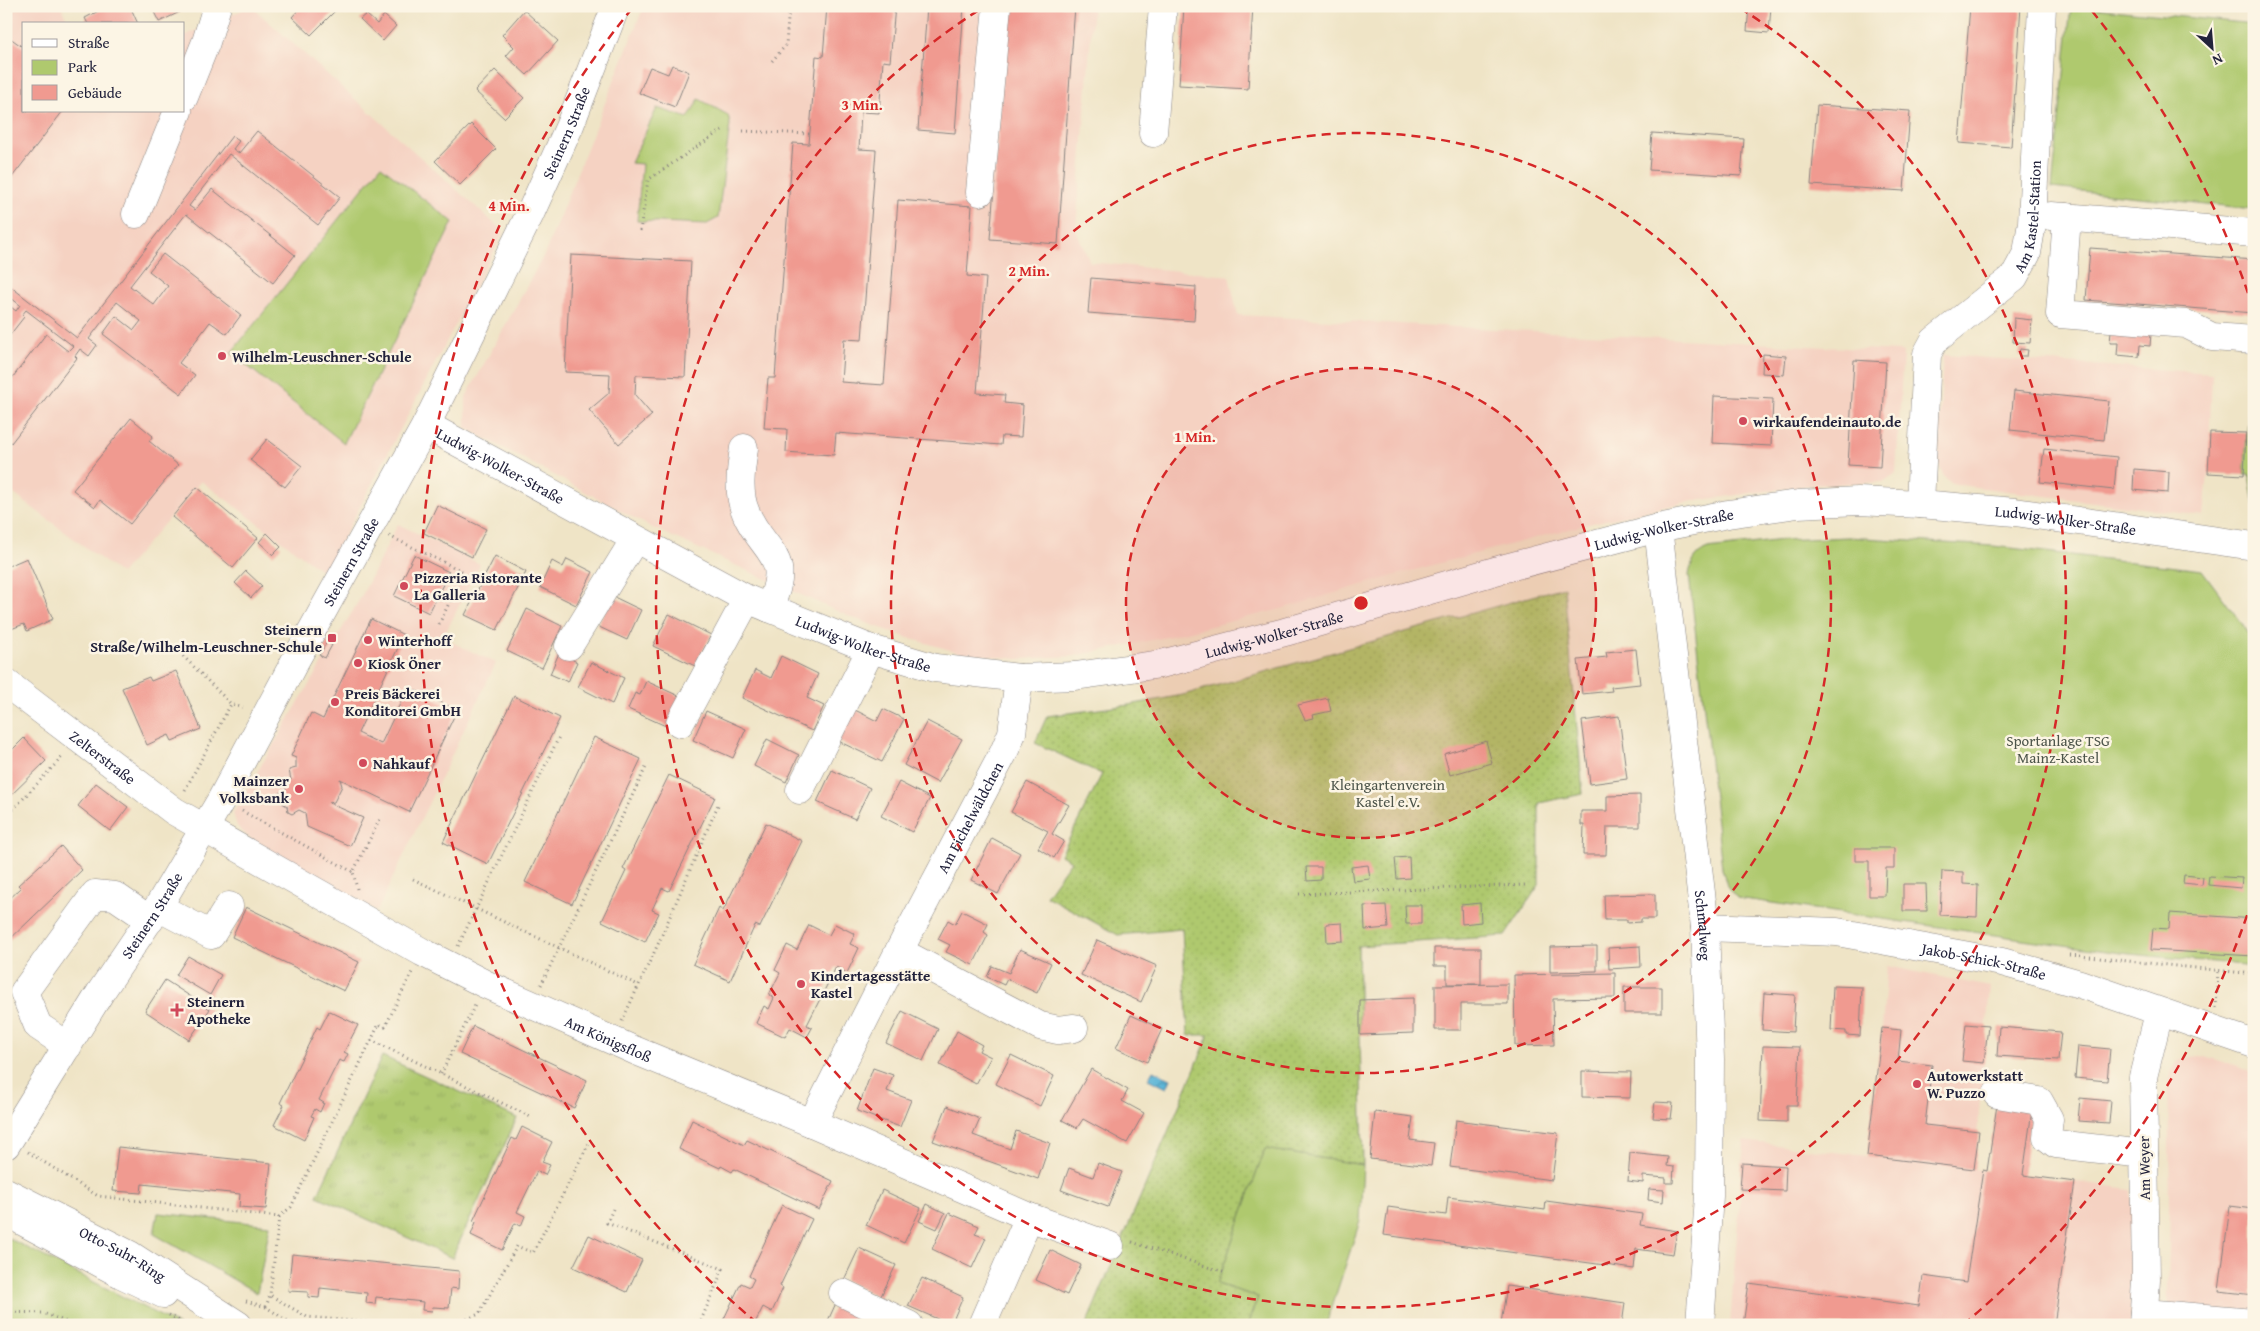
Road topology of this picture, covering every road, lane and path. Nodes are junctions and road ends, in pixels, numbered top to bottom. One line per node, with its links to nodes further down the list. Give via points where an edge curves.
1 (217, 6): 8 (street)
2 (616, 6): 19 (street, Steinern Straße, via 570,125 530,214)
3 (789, 6): 7 (path, via 786,45)
4 (997, 6): 14 (street)
5 (1162, 6): 12 (street)
6 (2042, 6): 21 (street, Am Kastel-Station, via 2032,223 2027,253 2014,277 1930,346)
7 (772, 61)
8 (185, 94)
9 (178, 112): 15 (street)
10 (722, 130): 16 (path, via 648,180)
11 (743, 130): 13 (path)
12 (1153, 133)
13 (810, 134)
14 (980, 192)
15 (136, 214)
16 (640, 231)
17 (2254, 233): 18 (street, via 2059,217 2060,314 2186,324 2212,337)
18 (2254, 340)
19 (426, 425): 22 (street, Steinern Straße); 24 (street, Ludwig-Wolker-Straße)
20 (744, 448): 26 (street, via 740,475 742,500 746,514 776,560 779,572 778,589)
21 (1920, 504): 23 (street, Ludwig-Wolker-Straße, via 1858,501 1798,504); 25 (street, Ludwig-Wolker-Straße, via 2015,512)
22 (371, 527): 27 (path, via 464,572); 34 (street, Steinern Straße)
23 (1658, 528): 31 (street, Ludwig-Wolker-Straße, via 1162,664 1075,676); 54 (street, Schmalweg)
24 (635, 539): 26 (street, Ludwig-Wolker-Straße); 28 (street)
25 (2254, 546)
26 (758, 603): 29 (street, Ludwig-Wolker-Straße); 35 (street)
27 (439, 624)
28 (569, 646)
29 (870, 649): 31 (street, Ludwig-Wolker-Straße, via 935,668); 39 (street)
30 (183, 656): 33 (path)
31 (1019, 678): 56 (street, Am Eichelwäldchen, via 1012,733 1004,752)
32 (6, 683): 37 (street, Zelterstraße)
33 (231, 704): 34 (path); 42 (path)
34 (266, 717): 40 (street, Steinern Straße)
35 (680, 723)
36 (559, 737): 51 (path)
37 (80, 739): 42 (street, Zelterstraße); 43 (path)
38 (646, 767): 55 (path)
39 (800, 790)
40 (221, 800): 45 (street, Steinern Straße); 46 (path)
41 (718, 805): 63 (path)
42 (174, 811): 45 (street, Zelterstraße)
43 (6, 816)
44 (380, 819): 46 (path)
45 (204, 828): 52 (street, Steinern Straße); 53 (street, Am Königsfloß)
46 (353, 872): 53 (path, via 361,906)
47 (413, 879): 51 (path)
48 (1525, 885): 49 (path)
49 (1299, 894)
50 (229, 906): 52 (street, via 211,935)
51 (475, 908): 55 (path); 59 (path)
52 (154, 914): 71 (street, Steinern Straße); 71 (street, via 115,896 95,894 24,992 38,1026)
53 (356, 914): 57 (street, Am Königsfloß)
54 (1705, 927): 65 (street, Jakob-Schick-Straße, via 1837,932 2002,962 2080,984); 100 (street, Schmalweg, via 1710,1059 1709,1196)
55 (560, 948): 63 (path); 64 (path)
56 (899, 951): 66 (street, via 1040,1026 1058,1030); 75 (street, Am Eichelwäldchen)
57 (422, 952): 59 (street, Am Königsfloß); 68 (path, via 385,1027 379,1024)
58 (2063, 955): 60 (path)
59 (448, 965): 62 (street, Am Königsfloß)
60 (2218, 971): 61 (path); 67 (path)
61 (2254, 974)
62 (485, 984): 64 (street, Am Königsfloß); 72 (path)
63 (638, 985): 69 (path)
64 (531, 1004): 69 (street, Am Königsfloß)
65 (2159, 1013): 67 (street, Jakob-Schick-Straße); 78 (street, Am Weyer, via 2143,1077)
66 (1074, 1028)
67 (2214, 1031): 70 (street, Jakob-Schick-Straße)
68 (371, 1040): 72 (path); 82 (path, via 291,1207)
69 (614, 1040): 75 (street, Am Königsfloß)
70 (2254, 1044)
71 (68, 1046): 77 (street, Steinern Straße)
72 (441, 1074): 74 (path)
73 (1997, 1094): 78 (street, via 2039,1101 2049,1119 2047,1137 2056,1144)
74 (533, 1118)
75 (812, 1123): 83 (street, Am Königsfloß)
76 (590, 1141): 96 (path, via 533,1253 517,1246 480,1314)
77 (17, 1149): 82 (path, via 98,1196)
78 (2144, 1154): 91 (street, Am Weyer, via 2146,1280)
79 (6, 1192): 93 (street, Otto-Suhr-Ring, via 130,1255)
80 (613, 1209): 97 (path, via 607,1223 723,1269)
81 (6, 1211): 93 (street, Otto-Suhr-Ring, via 121,1274)
82 (279, 1217): 87 (path)
83 (1030, 1217): 84 (street, Am Königsfloß); 99 (street)
84 (1110, 1246): 85 (path, via 1125,1240)
85 (1226, 1273)
86 (843, 1293): 90 (street)
87 (270, 1295): 88 (path); 95 (path, via 307,1317)
88 (266, 1307)
89 (6, 1312): 94 (path, via 43,1313)
90 (879, 1318): 98 (street)
91 (2143, 1319): 92 (street)
92 (2254, 1322)
93 (237, 1324)
94 (75, 1325)
95 (399, 1325)
96 (453, 1325)
97 (699, 1325)
98 (909, 1325)
99 (982, 1325)
100 (1700, 1325)

